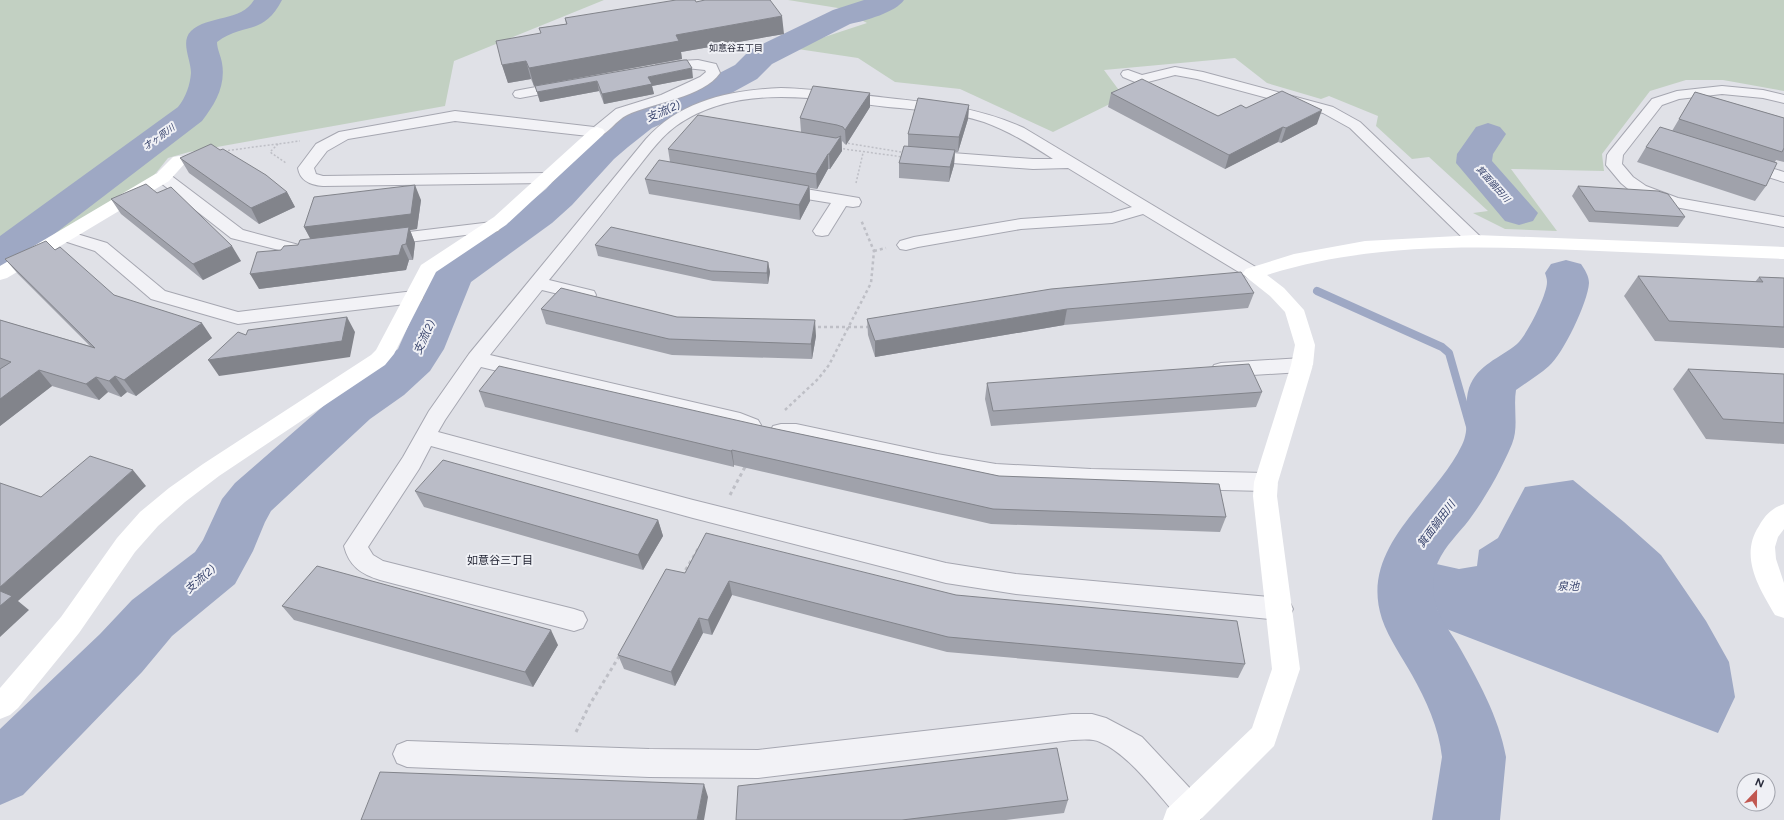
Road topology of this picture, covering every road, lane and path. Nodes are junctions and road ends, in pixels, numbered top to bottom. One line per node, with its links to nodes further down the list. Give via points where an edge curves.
1 (645, 71): 10 (street, via 701,64 711,67 713,73 705,80 666,98 621,112)
2 (1128, 74): 30 (street, via 1140,80 1175,71 1198,75 1328,110 1355,125)
3 (575, 84): 4 (street)
4 (520, 94)
5 (1678, 95): 6 (street, via 1722,90); 7 (street); 26 (street, via 1658,102 1644,131 1615,155 1614,165 1640,190 1675,202)
6 (1784, 99)
7 (1708, 105)
8 (684, 117): 9 (street); 18 (street, via 718,101 780,92 808,92 911,104 994,120 1019,131); 38 (street, via 668,125 642,165)
9 (706, 123)
10 (597, 132): 11 (street, via 455,116 344,135); 22 (street)
11 (333, 140): 12 (path, via 321,138); 19 (street, via 319,149)
12 (278, 144): 13 (path); 19 (path, via 270,152 272,154 293,167)
13 (220, 152)
14 (863, 153): 14 (path, via 903,157 907,152 840,142 837,146); 24 (path)
15 (914, 156): 18 (street, via 1033,164)
16 (1732, 160): 21 (street)
17 (179, 161): 20 (street)
18 (1072, 163): 25 (street)
19 (306, 168): 22 (street, via 306,174 317,181)
20 (163, 177): 29 (street); 33 (street, via 237,234 299,250)
21 (1784, 177)
22 (547, 178): 27 (street)
23 (764, 186): 24 (street)
24 (847, 201): 28 (street); 42 (path, via 874,251 869,288)
25 (1145, 208): 32 (street, via 1112,218 1021,224); 36 (street)
26 (1784, 222)
27 (492, 227): 31 (street); 39 (street, via 428,269)
28 (822, 231)
29 (67, 236): 35 (street); 39 (street, via 101,248 158,295 238,318)
30 (1476, 241): 34 (street); 36 (street, via 1366,247 1294,260)
31 (368, 242)
32 (906, 245)
33 (330, 246)
34 (1784, 253)
35 (0, 274)
36 (1253, 274): 37 (street); 45 (street, via 1277,292 1294,310 1304,345)
37 (1229, 276)
38 (538, 282): 40 (street); 44 (street)
39 (414, 297): 60 (street, via 384,354 378,360 210,470 149,519 126,545 70,625)
40 (606, 300)
41 (809, 327): 42 (path)
42 (849, 327): 43 (path); 47 (path, via 837,352 821,375)
43 (868, 327)
44 (476, 359): 48 (street); 50 (street, via 436,416)
45 (1302, 365): 46 (street); 52 (street)
46 (1200, 372)
47 (784, 410)
48 (750, 425)
49 (781, 432): 52 (street, via 796,432 996,472 1091,478)
50 (425, 437): 54 (street); 58 (street, via 411,464 356,546 362,561 380,570)
51 (749, 461): 54 (path)
52 (1266, 482): 57 (street, via 1265,496)
53 (1784, 514): 56 (street, via 1768,531 1762,557 1771,586)
54 (718, 516): 55 (path, via 681,578); 57 (street, via 946,573 1000,582)
55 (675, 576)
56 (1784, 606)
57 (1280, 609): 63 (street, via 1286,669 1264,736)
58 (574, 620)
59 (623, 650): 61 (path)
60 (0, 706)
61 (572, 737)
62 (408, 754): 63 (street, via 649,763 758,764 1072,727 1092,728 1106,731 1132,746)
63 (1184, 814)

